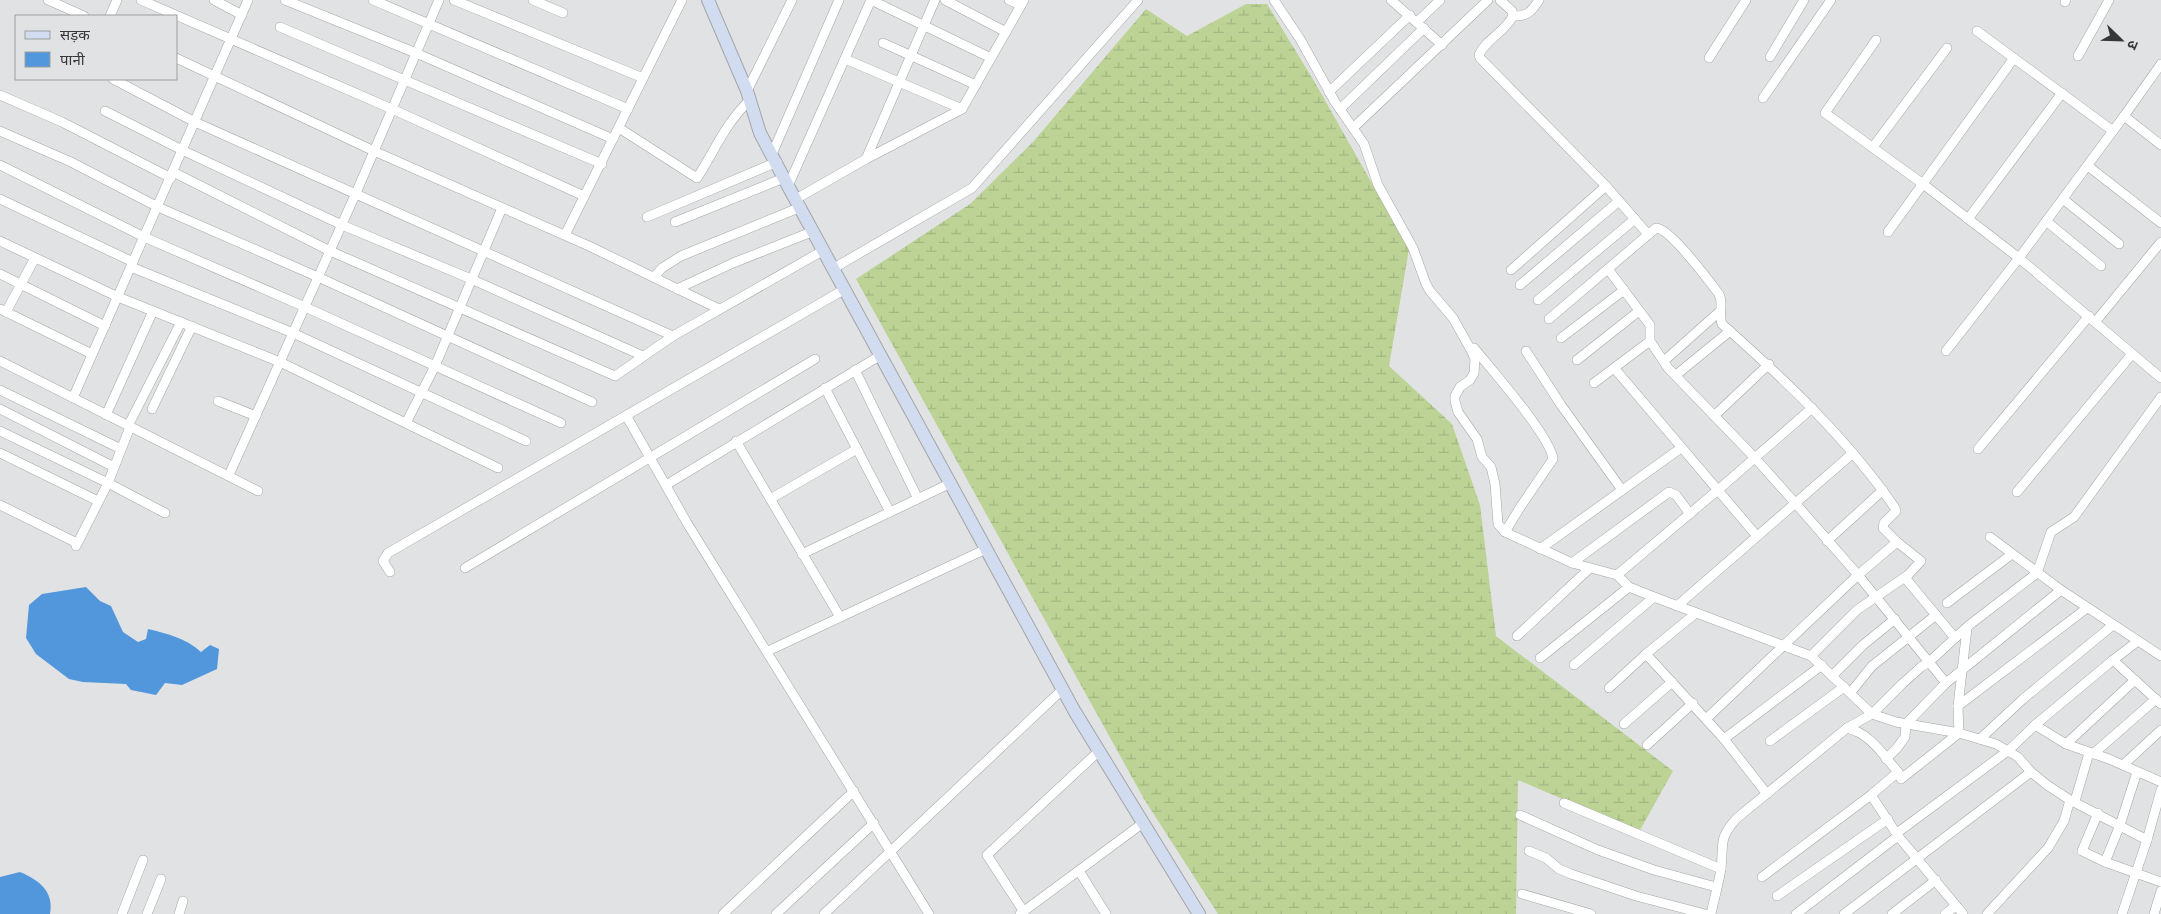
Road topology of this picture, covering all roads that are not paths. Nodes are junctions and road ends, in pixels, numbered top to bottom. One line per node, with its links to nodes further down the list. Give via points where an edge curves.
1 (48, 0): 32 (street)
2 (118, 0): 33 (street)
3 (141, 0): 34 (street)
4 (214, 0): 35 (street)
5 (248, 0): 35 (street)
6 (285, 0): 50 (street)
7 (373, 0): 39 (street)
8 (439, 0): 39 (street)
9 (454, 0): 61 (street)
10 (533, 0): 31 (street)
11 (682, 0): 61 (street)
12 (708, 0): 69 (street)
13 (792, 0): 69 (street)
14 (839, 0): 87 (street)
15 (871, 0): 40 (street); 58 (street)
16 (935, 0): 40 (street)
17 (945, 0): 44 (street)
18 (1009, 0): 29 (street)
19 (1138, 0): 126 (street, via 972,188)
20 (1274, 0): 66 (street)
21 (1440, 0): 41 (street)
22 (1488, 0): 48 (street)
23 (1500, 0): 38 (street)
24 (1539, 0): 38 (street, via 1529,14)
25 (1746, 0): 55 (street)
26 (1804, 0): 53 (street)
27 (1831, 0): 70 (street)
28 (2109, 0): 52 (street)
29 (1022, 2): 44 (street)
30 (1396, 2): 37 (street)
31 (563, 13)
32 (82, 15)
33 (110, 15)
34 (175, 15)
35 (242, 15): 45 (street)
36 (178, 16): 45 (street)
37 (1410, 16): 41 (street); 66 (street)
38 (1513, 16): 95 (street, via 1481,50 1480,58)
39 (429, 24): 50 (street); 72 (street)
40 (924, 25): 51 (street); 54 (street)
41 (1420, 25): 48 (street); 74 (street)
42 (280, 27): 63 (street)
43 (1977, 31): 56 (street)
44 (1006, 32): 54 (street)
45 (231, 40): 60 (street); 71 (street)
46 (1876, 40): 84 (street, via 1826,113)
47 (883, 43): 51 (street)
48 (1442, 45): 79 (street)
49 (1947, 48): 84 (street)
50 (416, 53): 63 (street); 82 (street)
51 (911, 56): 64 (street); 65 (street)
52 (2078, 56)
53 (1770, 57)
54 (991, 58): 65 (street)
55 (1709, 58)
56 (2014, 58): 67 (street); 94 (street)
57 (178, 59): 60 (street)
58 (845, 59): 64 (street); 93 (street)
59 (2160, 67): 76 (street)
60 (216, 76): 77 (street); 86 (street)
61 (643, 78): 72 (street)
62 (115, 80): 77 (street)
63 (404, 80): 71 (street); 89 (street)
64 (899, 83): 73 (street); 88 (street)
65 (976, 85): 73 (street)
66 (1330, 92): 74 (street)
67 (2062, 93): 80 (street); 105 (street)
68 (0, 95): 92 (street)
69 (748, 96): 78 (street, via 718,138 697,178); 87 (street, via 760,132)
70 (1763, 98)
71 (392, 109): 86 (street); 97 (street)
72 (628, 109): 78 (street)
73 (962, 109): 88 (street)
74 (1340, 109): 79 (street)
75 (105, 111): 85 (street)
76 (2124, 116): 80 (street); 83 (street)
77 (195, 122): 85 (street); 96 (street)
78 (619, 128): 82 (street)
79 (1353, 128): 156 (street, via 1364,144 1378,185 1416,253 1430,292)
80 (2113, 130): 91 (street)
81 (0, 131): 102 (street)
82 (613, 139): 89 (street)
83 (2161, 145)
84 (1873, 147): 94 (street)
85 (182, 150): 92 (street); 110 (street)
86 (374, 151): 96 (street); 103 (street)
87 (774, 158): 93 (street); 104 (street)
88 (866, 159): 101 (street)
89 (601, 164): 97 (street)
90 (0, 165): 115 (street)
91 (2088, 166): 99 (street); 109 (street)
92 (172, 175): 102 (street); 120 (street)
93 (786, 182): 101 (street); 108 (street)
94 (1923, 184): 105 (street); 112 (street)
95 (1606, 186): 100 (street); 128 (street)
96 (356, 193): 110 (street); 121 (street)
97 (584, 196): 114 (street)
98 (0, 198): 124 (street)
99 (2063, 199): 107 (street); 118 (street)
100 (1619, 201): 106 (street); 134 (street)
101 (799, 203): 111 (street); 131 (street, via 681,256)
102 (158, 207): 115 (street); 130 (street)
103 (502, 208): 114 (street); 121 (street)
104 (648, 217)
105 (1968, 219): 123 (street)
106 (1635, 220): 113 (street); 139 (street)
107 (2046, 221): 123 (street); 125 (street)
108 (675, 222)
109 (2161, 223)
110 (342, 225): 120 (street); 132 (street)
111 (814, 231): 119 (street); 135 (street)
112 (1888, 232)
113 (1650, 233): 127 (street); 146 (street, via 1656,228 1664,230 1687,254 1719,294)
114 (565, 235): 131 (street)
115 (144, 237): 124 (street); 140 (street)
116 (0, 241): 122 (street)
117 (2161, 242): 148 (street)
118 (2119, 244)
119 (824, 250): 126 (street); 142 (street)
120 (330, 251): 130 (street); 141 (street)
121 (484, 251): 132 (street); 155 (street)
122 (35, 258): 133 (street); 138 (street)
123 (2019, 258): 148 (street); 160 (street)
124 (132, 264): 138 (street); 153 (street)
125 (2101, 266)
126 (834, 268): 136 (street)
127 (1608, 269): 137 (street); 147 (street)
128 (1511, 270)
129 (0, 274): 133 (street)
130 (318, 277): 140 (street); 154 (street)
131 (654, 277): 135 (street)
132 (471, 279): 141 (street); 164 (street)
133 (21, 284): 143 (street); 150 (street)
134 (1520, 285)
135 (677, 289): 142 (street)
136 (845, 289): 163 (street); 190 (street)
137 (1624, 290): 145 (street); 157 (street)
138 (118, 297): 144 (street); 150 (street)
139 (1538, 300)
140 (305, 307): 153 (street); 171 (street)
141 (459, 307): 154 (street); 164 (street, via 615,376)
142 (719, 309): 155 (street)
143 (3, 310): 161 (street)
144 (153, 311): 149 (street); 187 (street)
145 (1639, 311): 158 (street, via 1650,325); 166 (street)
146 (1719, 312): 152 (street, via 1722,324); 168 (street)
147 (1549, 319)
148 (2092, 319): 162 (street); 200 (street)
149 (181, 322): 151 (street); 193 (street)
150 (105, 326): 161 (street)
151 (192, 326): 169 (street); 185 (street)
152 (1730, 331): 170 (street); 174 (street)
153 (293, 334): 169 (street); 179 (street)
154 (447, 336): 171 (street); 183 (street)
155 (673, 336): 164 (street)
156 (1466, 338): 224 (street, via 1475,367 1470,380 1454,396 1455,401 1458,412 1476,439 1482,458 1491,467 1498,524); 224 (street, via 1552,450 1553,460)
157 (1561, 338)
158 (1650, 340): 168 (street); 172 (street)
159 (1526, 351): 211 (street)
160 (1946, 351)
161 (92, 354): 181 (street)
162 (2132, 354): 175 (street); 215 (street)
163 (881, 355): 173 (street); 209 (street)
164 (643, 356)
165 (815, 359): 203 (street)
166 (1576, 360)
167 (0, 361): 181 (street)
168 (1664, 361): 174 (street)
169 (280, 362): 188 (street); 191 (street)
170 (1769, 364): 184 (street); 189 (street)
171 (435, 366): 179 (street); 192 (street)
172 (1615, 369): 176 (street); 197 (street)
173 (855, 370): 177 (street); 217 (street)
174 (1676, 375): 189 (street)
175 (2161, 378)
176 (1594, 384)
177 (825, 388): 196 (street); 199 (street)
178 (0, 390): 198 (street)
179 (422, 393): 191 (street); 195 (street)
180 (2161, 397): 237 (street, via 2074,517 2051,532)
181 (73, 398): 187 (street)
182 (218, 401): 188 (street)
183 (592, 402)
184 (1812, 408): 202 (street); 204 (street)
185 (152, 409)
186 (0, 410): 205 (street)
187 (106, 416): 193 (street)
188 (256, 416): 207 (street)
189 (1714, 416): 204 (street)
190 (628, 417): 203 (street); 236 (street, via 388,553 383,561)
191 (406, 423): 206 (street)
192 (560, 423)
193 (129, 427): 198 (street); 207 (street)
194 (0, 431): 208 (street)
195 (526, 441)
196 (736, 441): 210 (street); 216 (street)
197 (1681, 448): 211 (street); 212 (street)
198 (121, 449): 205 (street)
199 (857, 449): 216 (street); 221 (street)
200 (1978, 449)
201 (0, 453): 218 (street)
202 (1853, 453): 213 (street); 219 (street)
203 (650, 457): 210 (street); 234 (street)
204 (1755, 458): 212 (street); 219 (street)
205 (114, 467): 208 (street)
206 (498, 468)
207 (229, 475): 214 (street)
208 (108, 483): 218 (street); 222 (street)
209 (951, 483): 217 (street); 229 (street)
210 (666, 485): 259 (street)
211 (1622, 490): 230 (street)
212 (1718, 490): 223 (street); 225 (street)
213 (1883, 490): 227 (street); 228 (street, via 1896,511 1883,528)
214 (258, 491)
215 (2017, 492)
216 (770, 499): 231 (street)
217 (918, 499): 221 (street)
218 (98, 502): 220 (street, via 76,545)
219 (1796, 504): 225 (street); 227 (street)
220 (0, 505)
221 (890, 512): 231 (street)
222 (165, 513)
223 (1690, 514): 233 (street, via 1676,495 1669,492); 240 (street)
224 (1505, 532): 230 (street)
225 (1756, 535): 246 (street)
226 (1990, 537): 232 (street)
227 (1827, 541): 238 (street)
228 (1897, 542): 238 (street); 239 (street, via 1921,560)
229 (986, 549): 250 (street); 274 (street)
230 (1540, 549): 233 (street)
231 (802, 554): 250 (street)
232 (2012, 554): 237 (street); 245 (street)
233 (1572, 563): 235 (street)
234 (465, 568)
235 (1590, 568): 240 (street); 254 (street)
236 (390, 572)
237 (2037, 573): 242 (street); 253 (street)
238 (1858, 575): 243 (street); 258 (street)
239 (1908, 575): 243 (street); 249 (street, via 1906,579)
240 (1617, 576): 241 (street)
241 (1630, 587): 244 (street); 263 (street)
242 (2061, 590): 247 (street); 268 (street)
243 (1876, 596): 251 (street); 261 (street, via 1857,610)
244 (1654, 597): 246 (street); 266 (street)
245 (1947, 603)
246 (1677, 606): 248 (street)
247 (2087, 608): 252 (street); 278 (street)
248 (1696, 613): 258 (street); 260 (street)
249 (1936, 615): 255 (street); 256 (street)
250 (840, 617): 259 (street)
251 (1895, 619): 255 (street); 269 (street)
252 (2113, 625): 257 (street); 288 (street)
253 (1968, 626): 256 (street); 268 (street)
254 (1517, 636)
255 (1909, 638): 265 (street); 275 (street)
256 (1955, 638): 265 (street)
257 (2138, 641): 262 (street); 264 (street)
258 (1783, 645): 261 (street); 280 (street)
259 (768, 651): 302 (street)
260 (1646, 654): 271 (street); 273 (street)
261 (1811, 656): 267 (street)
262 (2161, 656)
263 (1540, 658)
264 (2113, 660): 270 (street); 283 (street)
265 (1928, 663): 272 (street); 279 (street)
266 (1574, 665)
267 (1822, 665): 269 (street); 287 (street)
268 (1961, 670): 272 (street); 278 (street)
269 (1832, 676): 275 (street)
270 (2135, 680): 276 (street); 290 (street)
271 (1672, 682): 277 (street); 281 (street)
272 (1946, 683): 282 (street)
273 (1610, 688)
274 (1062, 689): 292 (street); 315 (street)
275 (1847, 690): 279 (street); 289 (street)
276 (2159, 702): 294 (street)
277 (1692, 703): 280 (street); 291 (street)
278 (1958, 706): 286 (street)
279 (1872, 714): 282 (street); 284 (street)
280 (1706, 719): 287 (street)
281 (1624, 724)
282 (1906, 724): 286 (street); 295 (street, via 1904,737)
283 (2035, 725): 290 (street); 293 (street)
284 (1847, 728): 295 (street, via 1869,739); 303 (street)
285 (2161, 730): 296 (street)
286 (1959, 733): 288 (street); 297 (street, via 1901,779)
287 (1724, 739): 303 (street)
288 (1980, 739): 293 (street)
289 (1770, 742)
290 (2066, 744): 294 (street)
291 (1647, 745)
292 (1098, 750): 311 (street); 334 (street, via 987,855)
293 (2009, 750): 298 (street); 313 (street)
294 (2091, 753): 296 (street); 305 (street)
295 (1886, 759): 297 (street)
296 (2123, 765): 299 (street)
297 (1898, 772): 304 (street)
298 (2030, 772): 305 (street); 317 (street)
299 (2137, 772): 300 (street); 312 (street)
300 (2161, 782)
301 (2161, 790): 314 (street)
302 (854, 791): 310 (street); 338 (street)
303 (1767, 794): 320 (street, via 1726,830)
304 (1871, 796): 309 (street); 323 (street)
305 (2072, 800): 307 (street); 352 (street, via 2048,848)
306 (1564, 803): 320 (street)
307 (2098, 813): 312 (street); 319 (street, via 2082,851)
308 (1520, 815): 327 (street, via 1598,850)
309 (1888, 818): 313 (street); 330 (street)
310 (874, 823): 315 (street); 339 (street)
311 (1143, 824): 321 (street); 343 (street)
312 (2120, 825): 314 (street); 319 (street)
313 (1898, 834): 317 (street); 347 (street)
314 (2147, 840): 322 (street)
315 (891, 851): 333 (street); 341 (street)
316 (1529, 851): 345 (street, via 1571,874)
317 (1918, 858): 325 (street); 348 (street)
318 (143, 860): 335 (street)
319 (2105, 862): 322 (street)
320 (1721, 868): 327 (street)
321 (1079, 871): 334 (street); 342 (street)
322 (2134, 873): 326 (street); 353 (street)
323 (1762, 877)
324 (161, 879): 336 (street)
325 (1936, 880): 332 (street); 349 (street)
326 (2161, 882)
327 (1716, 887): 346 (street)
328 (2161, 892): 354 (street)
329 (1522, 894): 344 (street)
330 (1777, 896)
331 (183, 901): 337 (street)
332 (1956, 906): 350 (street); 351 (street)
333 (834, 911): 340 (street)
334 (1022, 913)
335 (122, 914)
336 (147, 914)
337 (179, 914)
338 (722, 914)
339 (776, 914)
340 (824, 914)
341 (929, 914)
342 (1106, 914)
343 (1199, 914)
344 (1591, 914)
345 (1704, 914)
346 (1711, 914)
347 (1796, 914)
348 (1844, 914)
349 (1892, 914)
350 (1945, 914)
351 (1963, 914)
352 (1987, 914)
353 (2122, 914)
354 (2154, 914)

